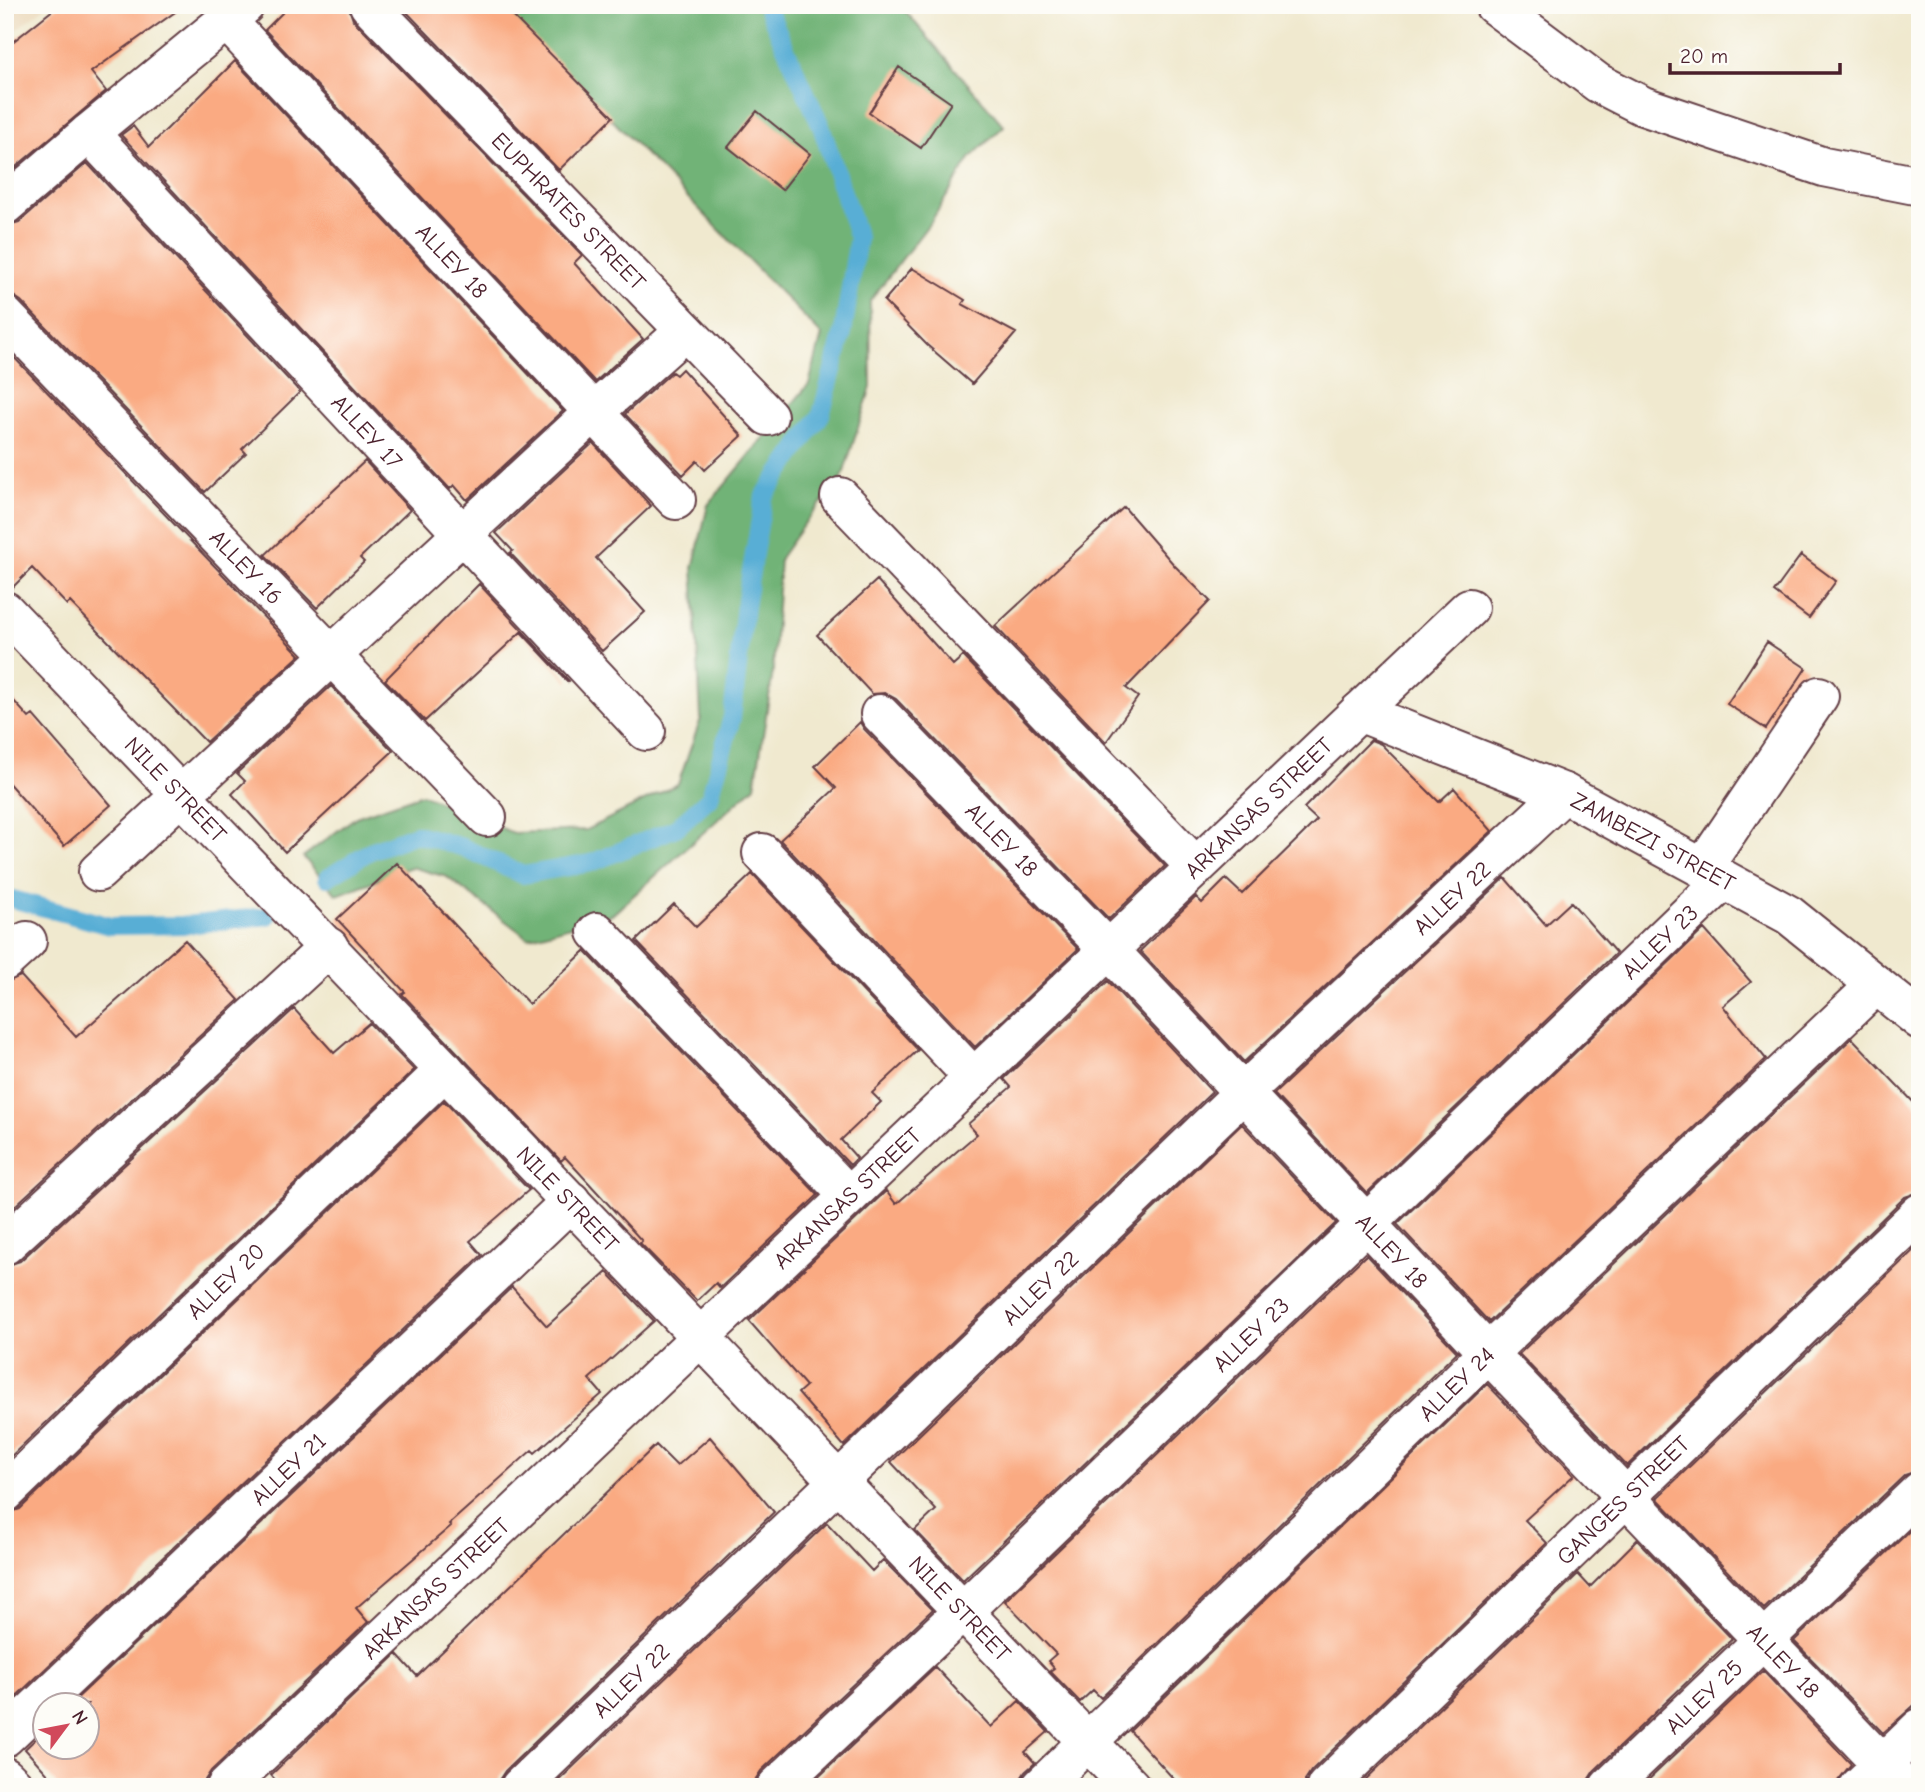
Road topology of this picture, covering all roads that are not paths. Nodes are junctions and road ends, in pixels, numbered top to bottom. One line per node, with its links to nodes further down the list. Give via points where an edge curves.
1 (369, 5): 8 (street, EUPHRATES STREET)
2 (1494, 5): 5 (street, via 1598,83 1643,106 1824,167)
3 (236, 13): 4 (street); 9 (street, ALLEY 18)
4 (89, 133): 6 (street); 13 (street, ALLEY 17)
5 (1920, 186)
6 (5, 205)
7 (5, 316): 16 (street, ALLEY 16)
8 (685, 331): 9 (street); 10 (street, EUPHRATES STREET)
9 (594, 412): 12 (street, ALLEY 18); 13 (street)
10 (768, 416)
11 (840, 497): 25 (street)
12 (676, 500)
13 (463, 534): 16 (street); 20 (street, ALLEY 17)
14 (1469, 608): 18 (street, ARKANSAS STREET)
15 (5, 611): 22 (street, NILE STREET)
16 (331, 655): 22 (street); 23 (street, ALLEY 16)
17 (1819, 696): 27 (street, ALLEY 23)
18 (1359, 712): 21 (street, ZAMBEZI STREET); 25 (street, ARKANSAS STREET)
19 (880, 714): 30 (street, ALLEY 18)
20 (646, 731)
21 (1564, 793): 27 (street, ZAMBEZI STREET); 35 (street, ALLEY 22)
22 (181, 794): 26 (street); 29 (street, NILE STREET)
23 (487, 817)
24 (762, 853): 34 (street)
25 (1196, 867): 30 (street, ARKANSAS STREET)
26 (98, 872)
27 (1714, 874): 31 (street, ZAMBEZI STREET, via 1790,915); 39 (street, ALLEY 23)
28 (597, 932): 36 (street)
29 (328, 947): 33 (street, NILE STREET); 40 (street)
30 (1108, 949): 34 (street, ARKANSAS STREET); 35 (street, ALLEY 18)
31 (1876, 985): 32 (street, ZAMBEZI STREET); 42 (street, ALLEY 24)
32 (1920, 1020)
33 (444, 1070): 37 (street, NILE STREET); 45 (street, ALLEY 20)
34 (974, 1078): 36 (street, ARKANSAS STREET)
35 (1244, 1092): 39 (street, ALLEY 18); 43 (street, ALLEY 22)
36 (849, 1196): 41 (street, ARKANSAS STREET)
37 (571, 1201): 41 (street, NILE STREET); 50 (street, ALLEY 21)
38 (1920, 1213): 46 (street, GANGES STREET)
39 (1367, 1221): 42 (street, ALLEY 18); 47 (street, ALLEY 23)
40 (5, 1245)
41 (700, 1337): 43 (street, NILE STREET); 55 (street, ARKANSAS STREET)
42 (1488, 1353): 46 (street, ALLEY 18); 51 (street, ALLEY 24)
43 (837, 1480): 47 (street, NILE STREET); 56 (street, ALLEY 22)
44 (1920, 1491): 48 (street, ALLEY 25)
45 (5, 1493)
46 (1628, 1496): 48 (street, ALLEY 18); 60 (street, GANGES STREET)
47 (962, 1612): 51 (street, NILE STREET); 57 (street, ALLEY 23)
48 (1763, 1639): 53 (street, ALLEY 18); 61 (street, ALLEY 25)
49 (1920, 1728): 53 (street)
50 (5, 1737)
51 (1088, 1743): 58 (street, ALLEY 24); 59 (street, NILE STREET)
52 (5, 1777): 54 (street)
53 (1882, 1779)
54 (15, 1787)
55 (226, 1787)
56 (520, 1787)
57 (776, 1787)
58 (1041, 1787)
59 (1131, 1787)
60 (1326, 1787)
61 (1609, 1787)

